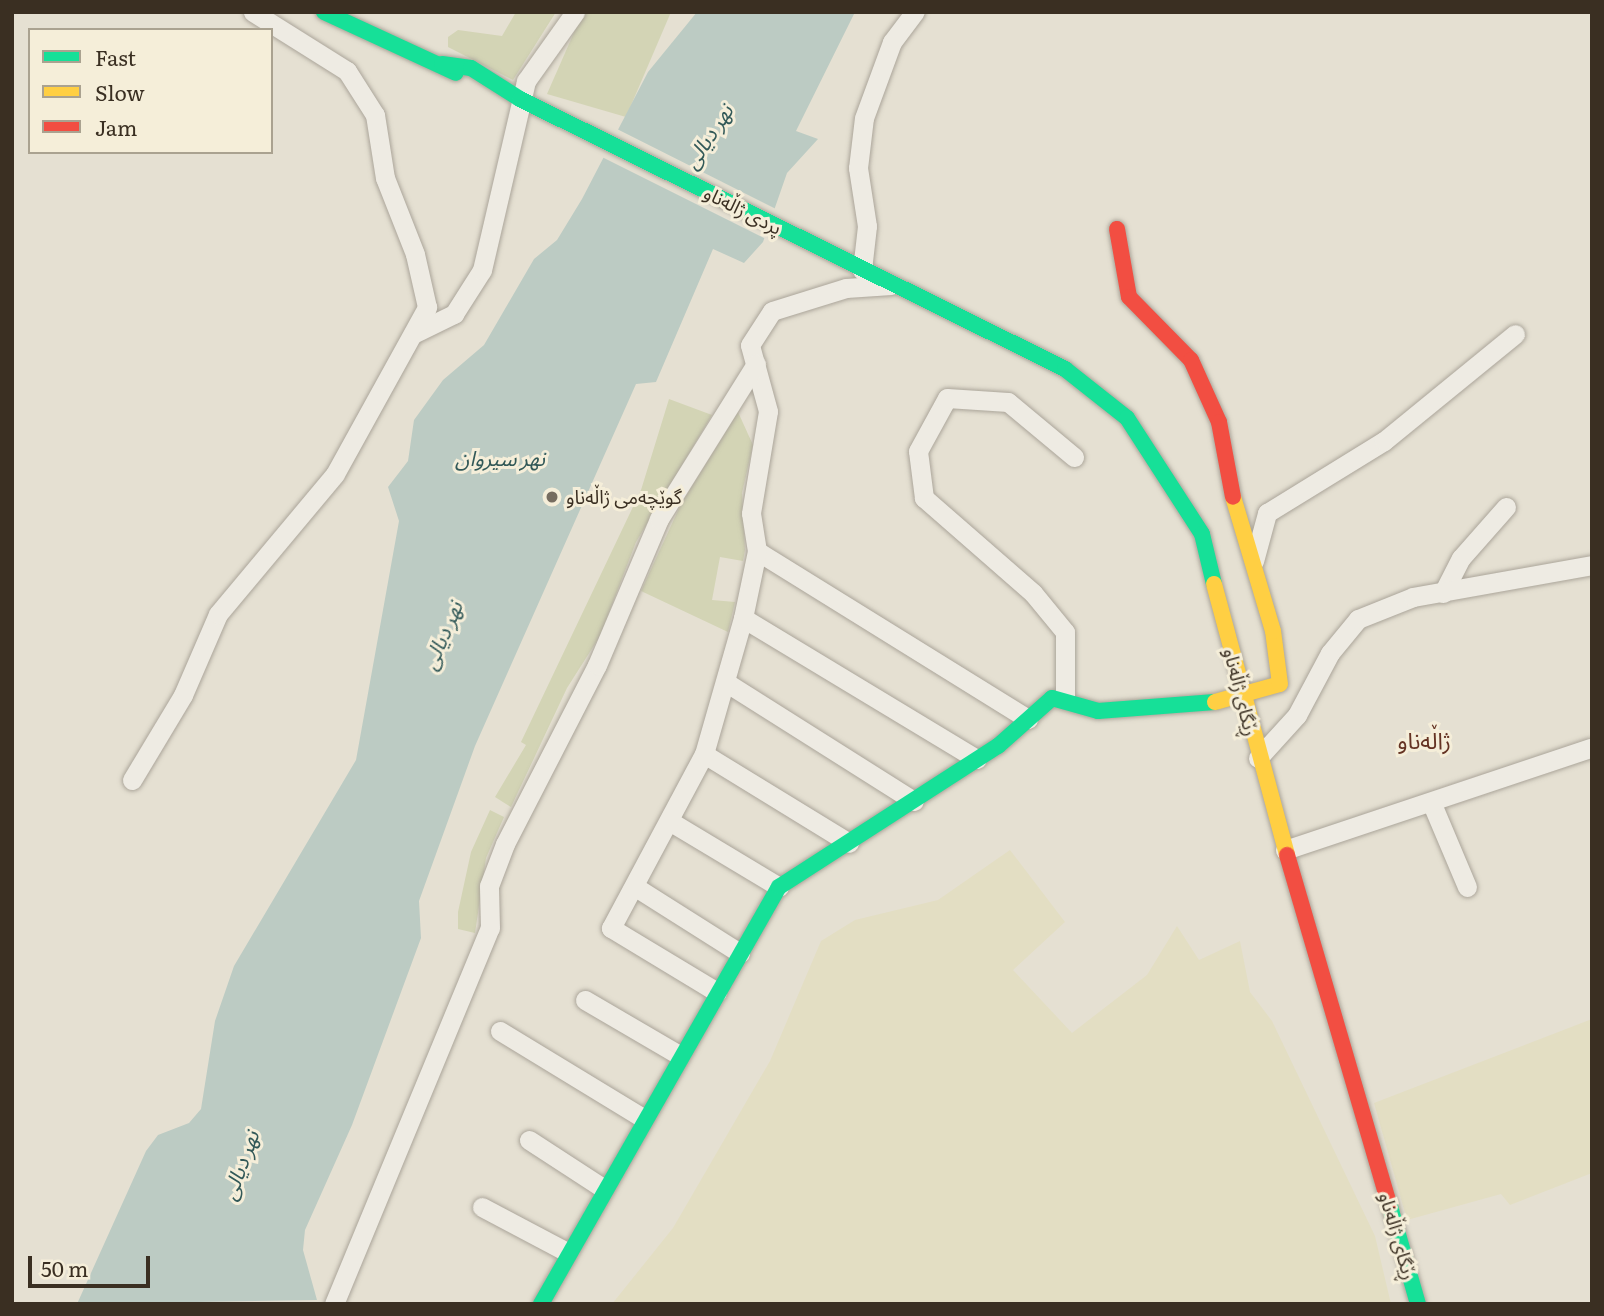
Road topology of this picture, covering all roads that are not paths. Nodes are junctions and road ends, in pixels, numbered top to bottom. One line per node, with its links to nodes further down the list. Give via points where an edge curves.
1 (253, 12): 10 (street, via 346,71 375,115 385,178 415,254 428,307)
2 (324, 12): 5 (main road, via 442,64 471,68)
3 (575, 12): 5 (street)
4 (915, 12): 8 (street, via 892,42 864,118 858,168 867,226)
5 (520, 99): 7 (main road, پردی ژاڵەناو); 10 (street, via 482,270 454,314)
6 (1117, 229): 16 (main road, via 1129,297 1191,360 1219,422 1233,498)
7 (834, 256): 8 (main road, ڕێگای ژاڵەناو)
8 (862, 270): 9 (main road, ڕێگای ژاڵەناو)
9 (891, 285): 12 (street, via 846,289 772,311 751,345); 21 (main road, ڕێگای ژاڵەناو, via 1065,369 1127,418 1202,534)
10 (413, 334): 28 (street, via 335,474 218,614 183,695)
11 (1515, 334): 16 (street, via 1384,441 1267,513)
12 (756, 364): 15 (street, via 768,411 751,513); 47 (street, via 659,519 597,665 505,844 489,886 490,928)
13 (1074, 457): 22 (street, via 1008,402 947,398 918,451 923,498 1033,593 1065,632)
14 (1506, 507): 18 (street, via 1461,558)
15 (757, 551): 19 (street); 23 (street)
16 (1254, 562): 21 (main road, via 1280,684)
17 (1592, 565): 18 (street)
18 (1443, 593): 26 (street, via 1389,603 1358,619 1330,653 1297,715)
19 (743, 618): 20 (street); 27 (street)
20 (727, 683): 25 (street); 29 (street)
21 (1242, 692): 22 (main road, via 1206,705 1098,711); 26 (main road, ڕێگای ژاڵەناو)
22 (1065, 698): 23 (main road, via 1052,698)
23 (1028, 719): 27 (main road)
24 (1589, 748): 30 (street)
25 (704, 754): 31 (street); 32 (street)
26 (1258, 758): 33 (main road, ڕێگای ژاڵەناو)
27 (977, 760): 29 (main road)
28 (132, 780)
29 (914, 801): 32 (main road)
30 (1432, 804): 33 (street); 35 (street)
31 (671, 822): 34 (street); 36 (street)
32 (849, 843): 34 (main road)
33 (1285, 850): 49 (main road, ڕێگای ژاڵەناو)
34 (779, 887): 37 (main road)
35 (1467, 887)
36 (637, 888): 37 (street); 38 (street, via 611,928)
37 (740, 953): 38 (main road)
38 (716, 992): 41 (main road)
39 (585, 1000): 41 (street)
40 (500, 1031): 42 (street)
41 (679, 1055): 42 (main road)
42 (643, 1118): 44 (main road)
43 (529, 1140): 44 (street)
44 (603, 1188): 46 (main road)
45 (482, 1207): 46 (street)
46 (567, 1252): 48 (main road)
47 (334, 1304)
48 (541, 1304)
49 (1418, 1304)

